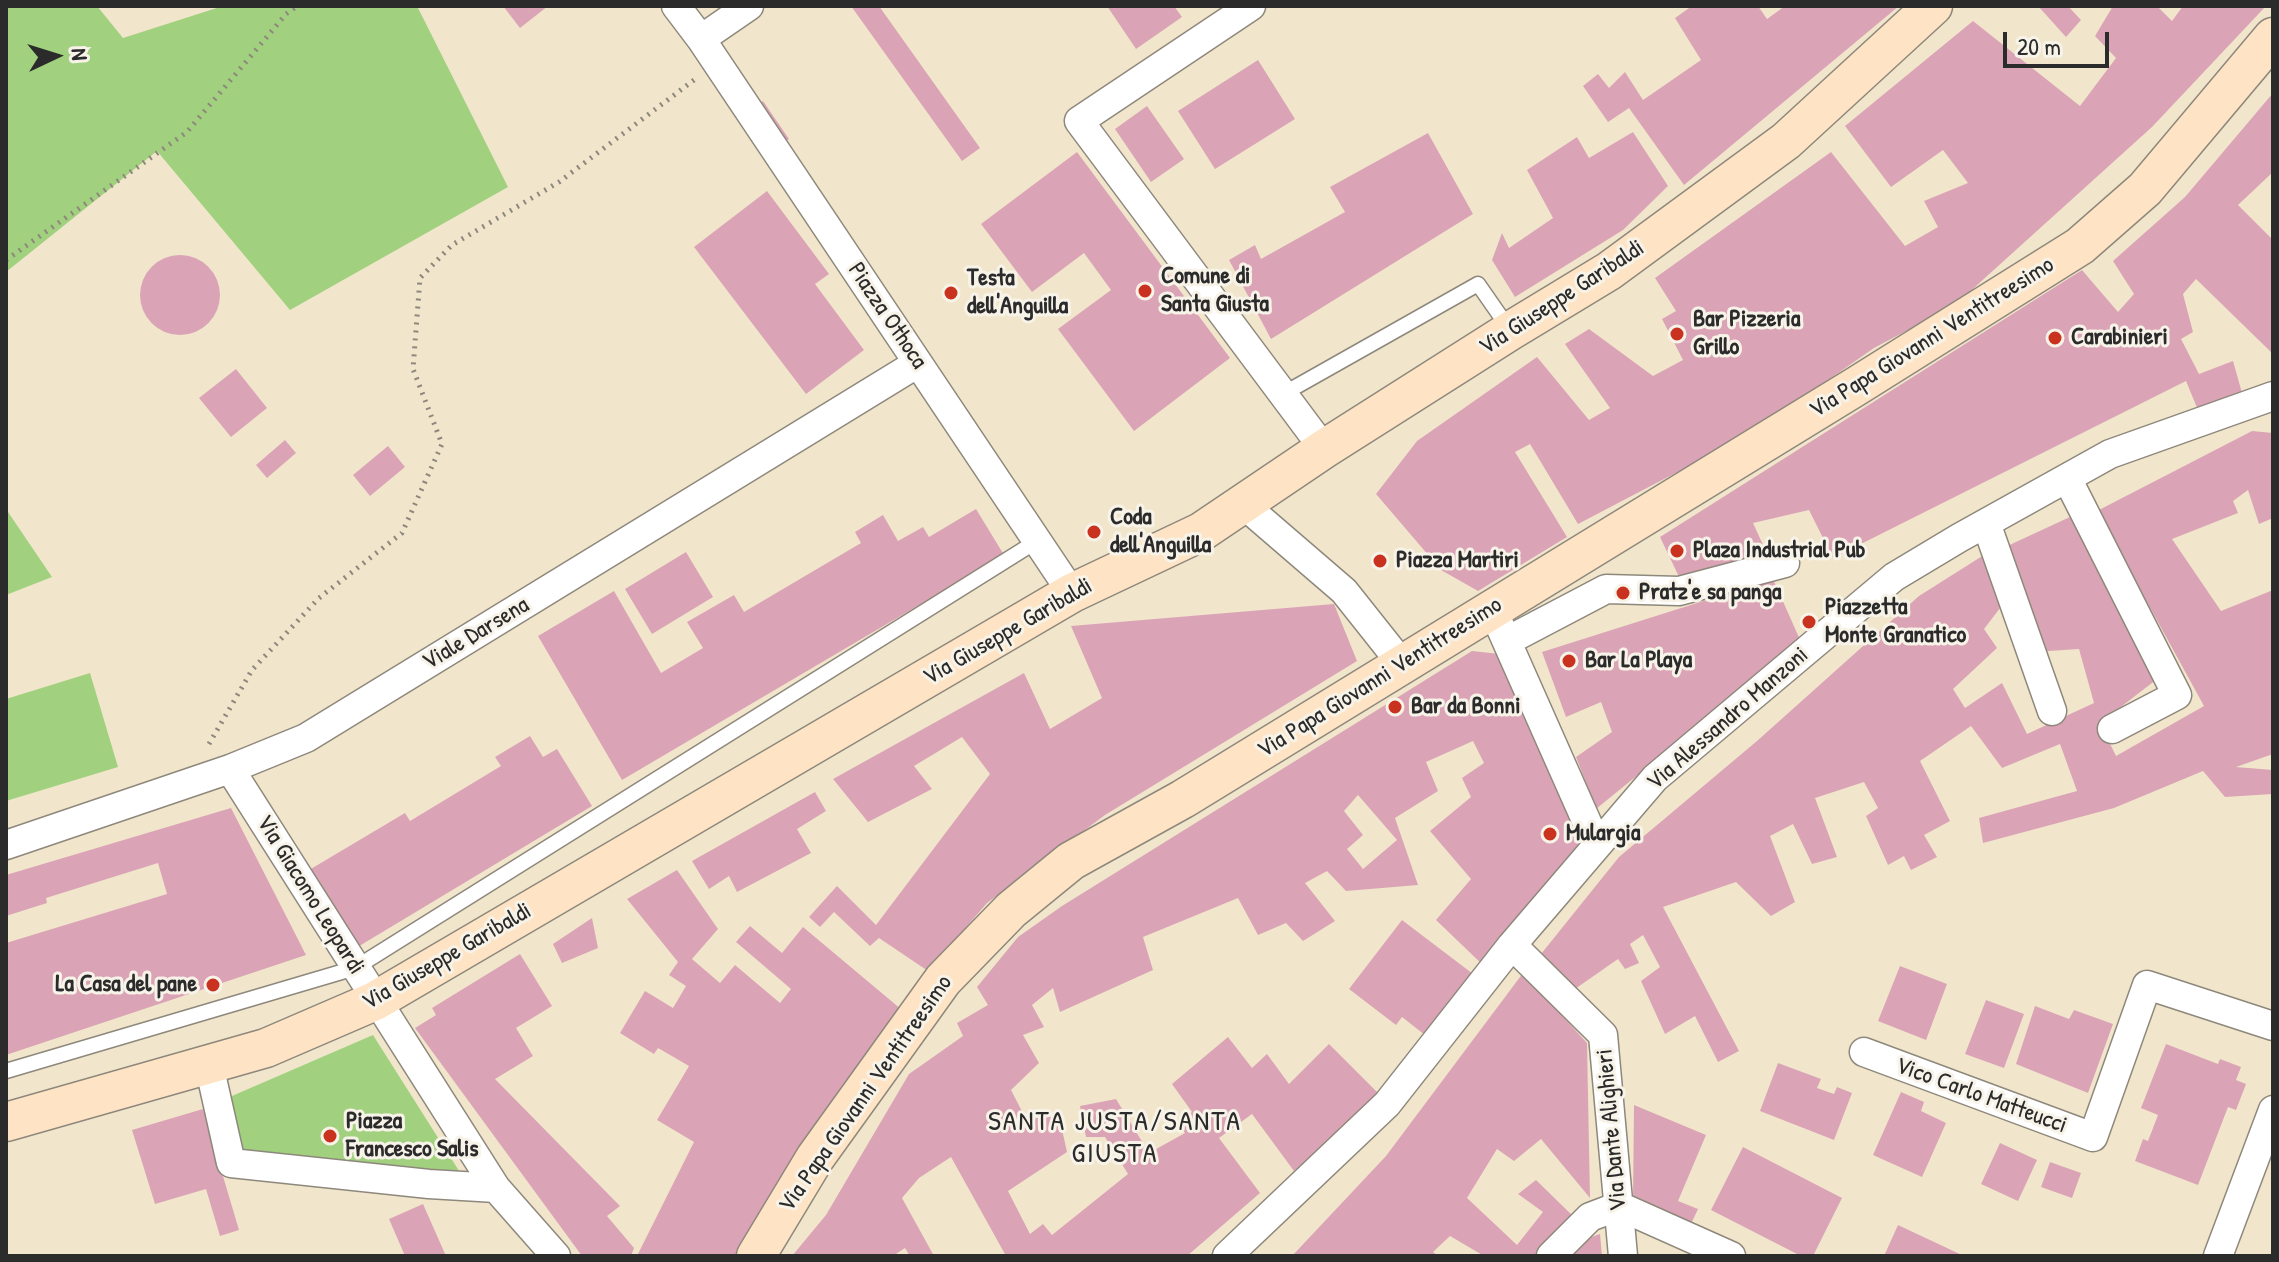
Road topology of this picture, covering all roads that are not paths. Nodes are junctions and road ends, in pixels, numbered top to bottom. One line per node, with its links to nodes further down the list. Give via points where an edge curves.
1 (676, 6): 6 (street, Piazza Othoca)
2 (749, 6): 6 (street)
3 (1252, 6): 9 (street, via 1079,121)
4 (1933, 6): 7 (main road, Via Giuseppe Garibaldi, via 1786,141 1609,271)
5 (2273, 37): 18 (main road, Via Papa Giovanni Ventitreesimo, via 2145,189 2080,246)
6 (701, 39): 8 (street, Piazza Othoca)
7 (1510, 331): 9 (lane, via 1478,284); 11 (main road, Via Giuseppe Garibaldi)
8 (918, 363): 15 (street, Piazza Othoca); 22 (street, Viale Darsena, via 306,738)
9 (1283, 394): 11 (street)
10 (2273, 396): 12 (street, Via Alessandro Manzoni, via 2110,454)
11 (1324, 449): 13 (main road, Via Giuseppe Garibaldi)
12 (2067, 478): 14 (street, Via Alessandro Manzoni); 21 (street, via 2177,695)
13 (1243, 504): 17 (main road, Via Giuseppe Garibaldi, via 1201,532); 19 (street, via 1344,591)
14 (1986, 523): 20 (street); 24 (street, Via Alessandro Manzoni, via 1894,577 1655,778)
15 (1037, 541): 17 (street, Piazza Othoca); 26 (lane, Via Giuseppe Garibaldi)
16 (1785, 563): 18 (street, via 1679,591 1606,589)
17 (1072, 593): 27 (main road, Via Giuseppe Garibaldi)
18 (1500, 625): 19 (main road, Via Papa Giovanni Ventitreesimo); 24 (street)
19 (1402, 664): 38 (main road, Via Papa Giovanni Ventitreesimo, via 1183,799 1071,861 1011,910 943,980 815,1158)
20 (2052, 711)
21 (2112, 729)
22 (230, 769): 23 (street, Viale Darsena); 26 (street, Via Giacomo Leopardi)
23 (6, 845)
24 (1597, 845): 25 (street, Via Alessandro Manzoni)
25 (1512, 945): 35 (street, Via Dante Alighieri, via 1603,1035); 36 (street, Via Alessandro Manzoni, via 1387,1104)
26 (355, 968): 27 (street, Via Giacomo Leopardi); 31 (lane, Via Giuseppe Garibaldi)
27 (375, 1001): 30 (main road, Via Giuseppe Garibaldi, via 266,1048); 34 (street, Via Giacomo Leopardi)
28 (2273, 1026): 29 (street, Vico Carlo Matteucci, via 2147,985 2093,1137)
29 (1864, 1052)
30 (209, 1065): 33 (main road, Via Giuseppe Garibaldi); 34 (street, via 231,1163)
31 (6, 1071)
32 (2273, 1110): 42 (street)
33 (6, 1122)
34 (496, 1188): 37 (street, Via Giacomo Leopardi)
35 (1619, 1206): 39 (street, via 1590,1217); 40 (street, Via Dante Alighieri); 41 (street)
36 (1235, 1254)
37 (556, 1256)
38 (756, 1256)
39 (1551, 1256)
40 (1623, 1256)
41 (1731, 1256)
42 (2218, 1256)

